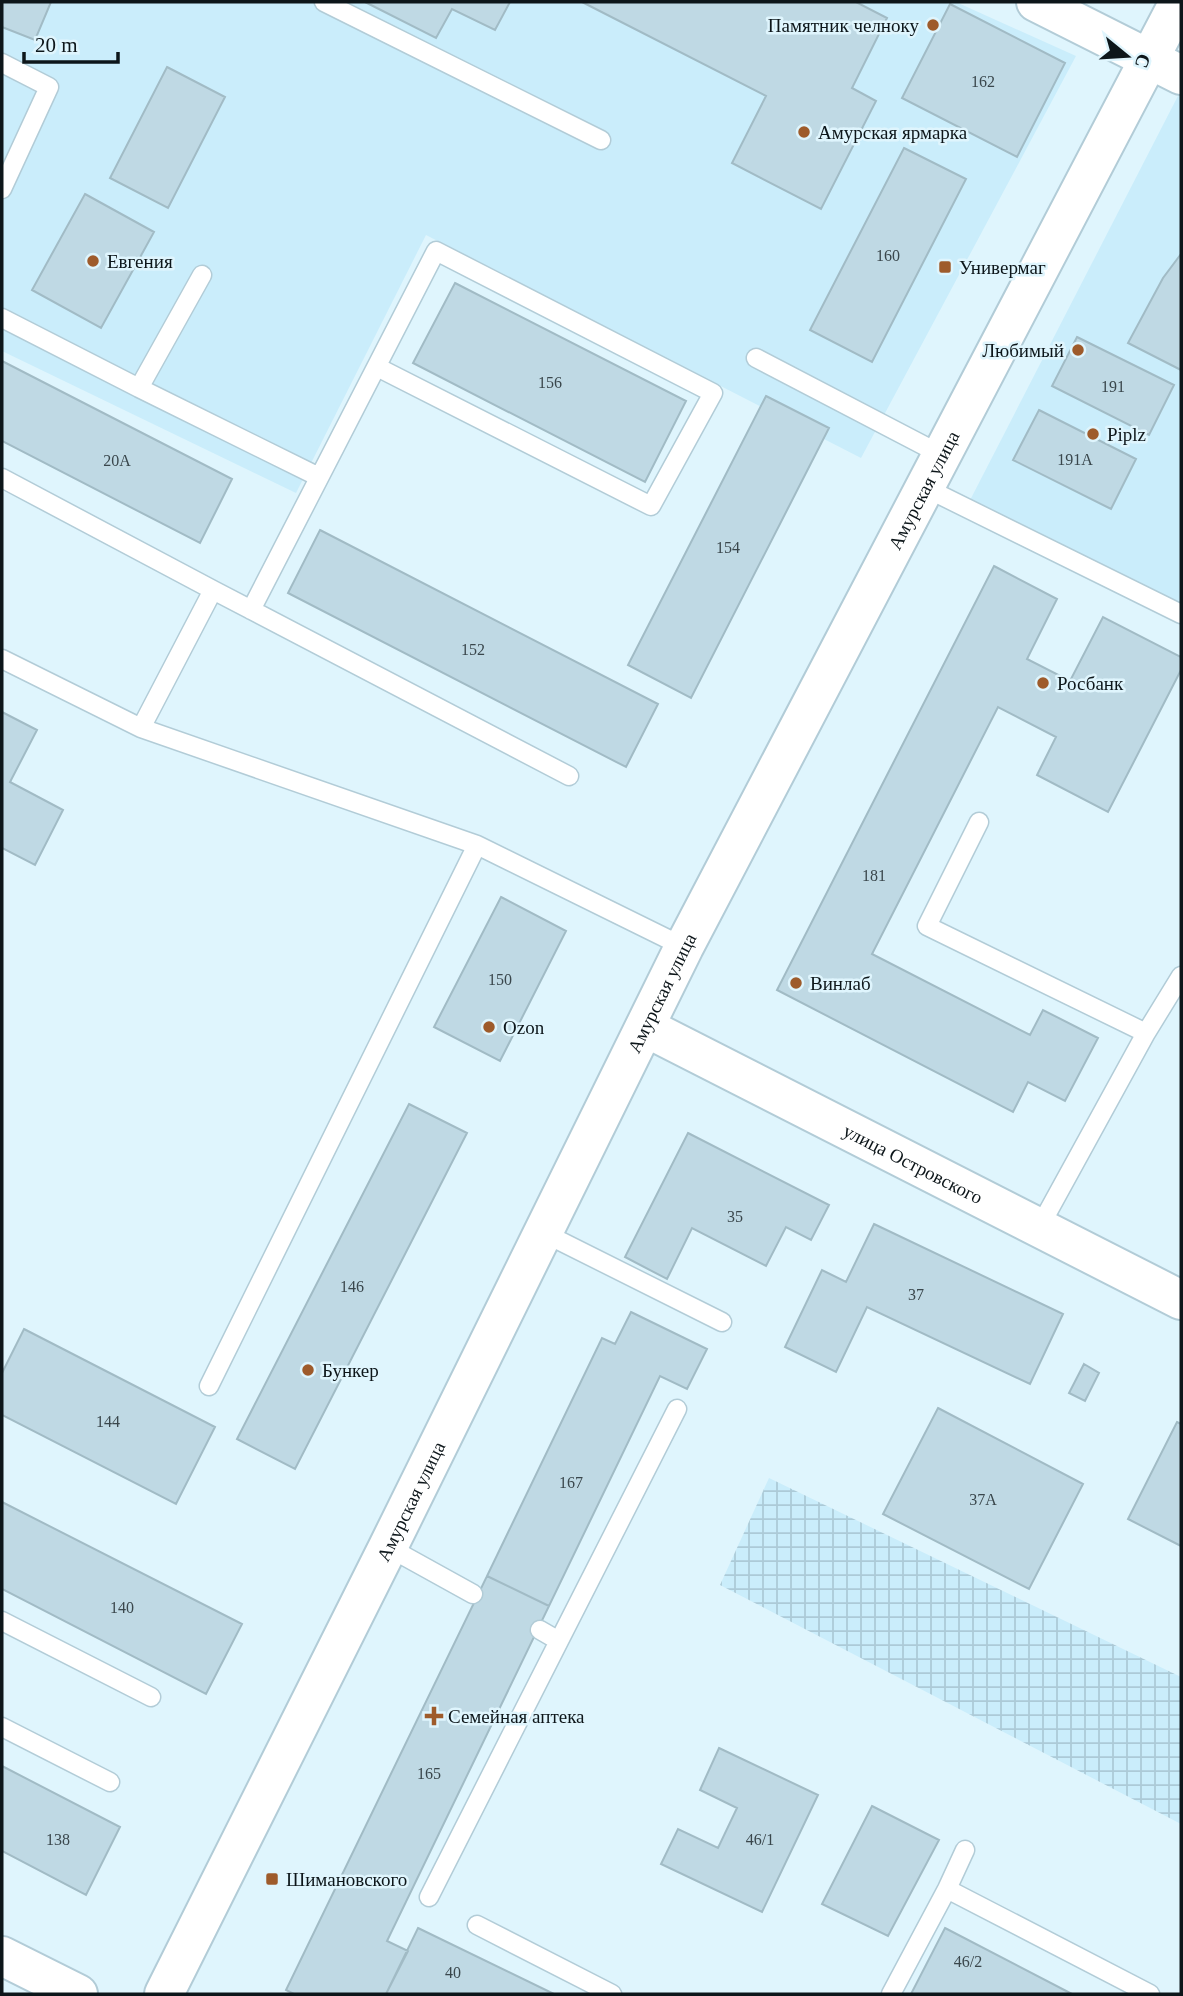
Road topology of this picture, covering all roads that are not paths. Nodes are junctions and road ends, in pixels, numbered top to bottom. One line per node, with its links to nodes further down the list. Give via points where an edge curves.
1 (324, 2): 6 (lane)
2 (1036, 2): 5 (street)
3 (1179, 2): 5 (street, Амурская улица)
4 (2, 63): 7 (lane, via 49,87)
5 (1165, 67): 13 (street, Амурская улица)
6 (601, 140)
7 (2, 189)
8 (202, 275): 12 (lane)
9 (2, 318): 12 (lane)
10 (756, 358): 13 (lane)
11 (377, 366): 11 (lane, via 436,251 713,393 651,506); 14 (lane)
12 (139, 388): 14 (lane)
13 (934, 471): 18 (lane); 24 (street, Амурская улица)
14 (319, 477): 17 (lane)
15 (2, 478): 16 (lane)
16 (214, 590): 17 (lane); 20 (lane)
17 (251, 610): 21 (lane)
18 (1181, 614)
19 (2, 659): 20 (lane)
20 (141, 728): 23 (lane)
21 (569, 776)
22 (979, 822): 27 (lane, via 927,926)
23 (477, 845): 24 (lane); 32 (lane)
24 (684, 947): 26 (street, Амурская улица)
25 (1181, 976): 27 (lane)
26 (645, 1027): 28 (street, улица Островского); 29 (street, Амурская улица)
27 (1146, 1033): 28 (lane)
28 (1039, 1228): 30 (street, улица Островского)
29 (544, 1233): 31 (lane); 34 (street, Амурская улица)
30 (1181, 1300)
31 (722, 1322)
32 (209, 1386)
33 (677, 1409): 38 (lane)
34 (388, 1547): 35 (lane); 48 (street, Амурская улица)
35 (473, 1594)
36 (2, 1621): 39 (lane)
37 (540, 1630): 38 (lane)
38 (559, 1641): 44 (lane)
39 (151, 1697)
40 (2, 1727): 41 (lane)
41 (110, 1782)
42 (965, 1850): 43 (lane)
43 (947, 1889): 50 (lane); 51 (lane)
44 (429, 1897)
45 (477, 1925): 49 (lane)
46 (2, 1956): 47 (street)
47 (78, 1994)
48 (164, 1994)
49 (612, 1994)
50 (891, 1994)
51 (1150, 1994)

